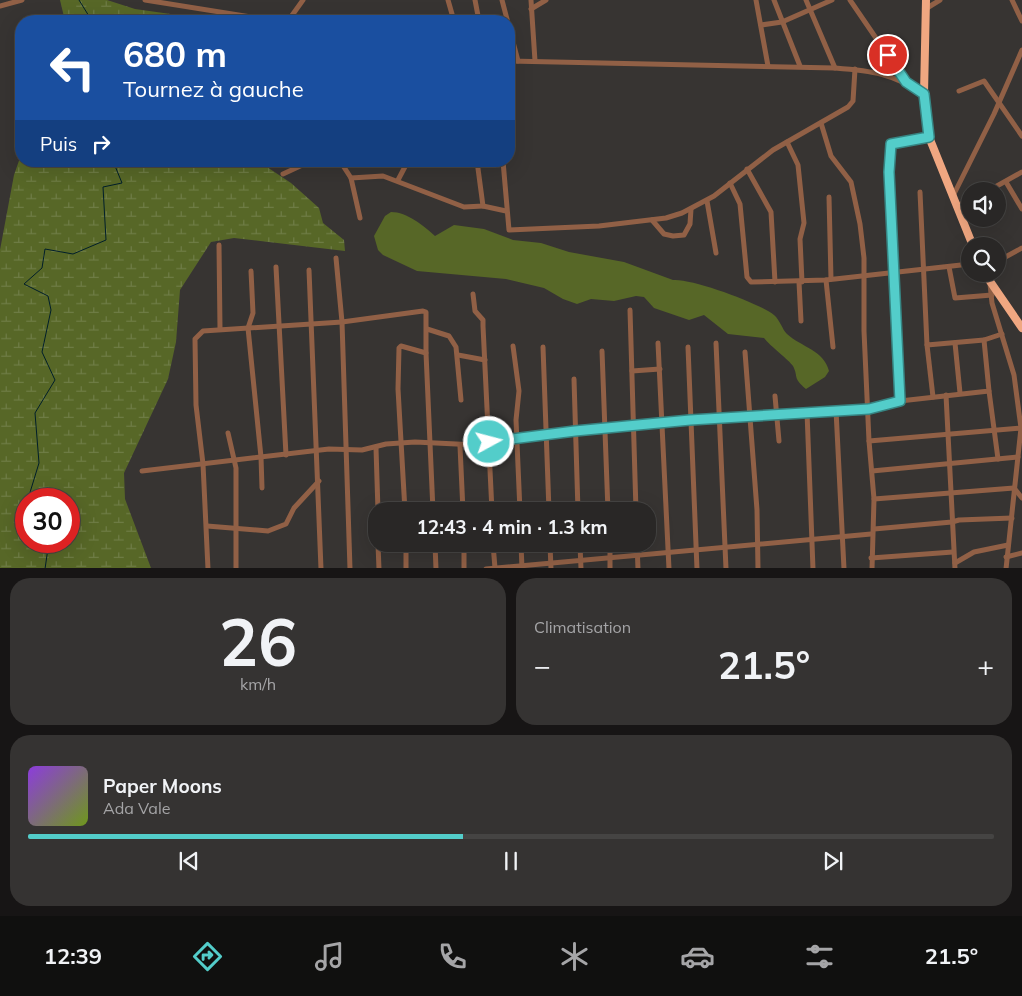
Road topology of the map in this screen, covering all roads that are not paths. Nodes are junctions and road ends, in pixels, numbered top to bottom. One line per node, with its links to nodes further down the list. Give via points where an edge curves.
1 (22, 0): 17 (street)
2 (145, 0): 20 (street)
3 (303, 0): 21 (street)
4 (448, 0): 22 (street)
5 (475, 0): 23 (street)
6 (502, 0): 24 (street)
7 (530, 0): 18 (street)
8 (546, 0): 18 (street)
9 (756, 0): 27 (street)
10 (774, 0): 26 (street)
11 (806, 0): 19 (street)
12 (832, 0): 19 (street)
13 (850, 0): 38 (street)
14 (940, 0): 16 (street)
15 (1012, 0): 25 (street)
16 (926, 4): 40 (highway)
17 (0, 6)
18 (532, 9): 31 (street)
19 (810, 9): 26 (street); 35 (street)
20 (227, 15)
21 (292, 15)
22 (452, 15)
23 (478, 15)
24 (506, 15)
25 (1022, 21)
26 (782, 22): 27 (street); 34 (street)
27 (761, 25): 33 (street)
28 (515, 50): 30 (street)
29 (1022, 50): 32 (street)
30 (518, 61): 31 (street)
31 (535, 61): 33 (street)
32 (1018, 61): 36 (street); 41 (street)
33 (768, 66): 34 (street)
34 (800, 66): 35 (street)
35 (835, 68): 37 (street)
36 (1022, 68)
37 (855, 70): 38 (street, via 887,74); 42 (street, via 853,101)
38 (906, 82): 40 (street)
39 (960, 91): 41 (street, via 984,81)
40 (924, 94): 44 (highway)
41 (999, 102): 43 (street); 60 (street)
42 (821, 123): 45 (street); 83 (street, via 826,147 849,178 855,194)
43 (1022, 136)
44 (929, 137): 60 (highway); 82 (street, via 891,144)
45 (787, 142): 51 (street); 86 (street, via 798,165 803,218)
46 (298, 167): 53 (street)
47 (344, 167): 54 (street)
48 (405, 167): 55 (street)
49 (479, 167): 63 (street)
50 (503, 167): 67 (street)
51 (747, 169): 57 (street); 85 (street, via 772,212)
52 (1022, 172): 56 (street)
53 (283, 174)
54 (351, 178): 55 (street, via 383,176); 68 (street)
55 (398, 180): 63 (street, via 464,207)
56 (1006, 182): 66 (street)
57 (730, 183): 61 (street); 85 (street, via 740,204 747,277 756,284)
58 (920, 192): 80 (street)
59 (829, 197): 84 (street)
60 (953, 197): 64 (highway)
61 (707, 201): 65 (street); 73 (street)
62 (961, 204): 64 (street)
63 (483, 206): 67 (street)
64 (956, 206): 70 (highway)
65 (691, 209): 69 (street); 69 (street, via 684,235 664,234)
66 (1022, 209)
67 (506, 211): 69 (street, via 509,230 586,228)
68 (360, 218)
69 (652, 220)
70 (969, 237)
71 (219, 245): 98 (street)
72 (1022, 248): 74 (street)
73 (716, 253)
74 (1006, 257)
75 (336, 258): 92 (street)
76 (961, 265): 78 (street)
77 (276, 267): 95 (street)
78 (949, 267): 80 (street); 89 (street, via 955,298)
79 (309, 270): 93 (street)
80 (923, 270): 82 (street); 104 (street)
81 (250, 271): 96 (street, via 253,313)
82 (893, 273): 83 (street); 123 (street)
83 (863, 276): 84 (street); 124 (street)
84 (829, 280): 86 (street); 107 (street)
85 (775, 282): 86 (street)
86 (800, 282): 91 (street)
87 (990, 284): 89 (street); 94 (highway)
88 (473, 294): 113 (street, via 475,311 483,320)
89 (992, 295): 99 (street)
90 (630, 310): 115 (street)
91 (802, 321)
92 (342, 322): 93 (street); 97 (street, via 423,311 427,315); 148 (street)
93 (311, 325): 95 (street); 149 (street)
94 (1021, 325)
95 (281, 326): 96 (street); 150 (street)
96 (248, 328): 98 (street); 151 (street)
97 (427, 329): 111 (street); 112 (street, via 449,336)
98 (220, 330): 155 (street, via 203,330 194,339 196,405)
99 (1002, 334): 100 (street); 134 (street, via 1014,375)
100 (984, 340): 103 (street); 117 (street)
101 (658, 343): 114 (street)
102 (716, 343): 129 (street)
103 (955, 343): 104 (street); 118 (street)
104 (927, 345): 121 (street)
105 (513, 346): 140 (street, via 519,390)
106 (688, 347): 130 (street)
107 (833, 347)
108 (544, 348): 139 (street)
109 (602, 351): 133 (street)
110 (745, 352): 128 (street)
111 (426, 353): 143 (street); 145 (street, via 399,348 398,389)
112 (458, 355): 113 (street); 122 (street)
113 (485, 360): 144 (street)
114 (660, 369): 115 (street); 131 (street)
115 (632, 371): 132 (street)
116 (574, 379): 136 (street)
117 (989, 391): 118 (street); 135 (street)
118 (960, 394): 119 (street)
119 (946, 395): 121 (street); 138 (street)
120 (775, 396): 127 (street)
121 (933, 397): 123 (street)
122 (461, 400)
123 (900, 401): 124 (street)
124 (869, 409): 125 (street); 142 (street)
125 (836, 410): 126 (street); 181 (street)
126 (807, 412): 127 (street); 182 (street)
127 (778, 415): 128 (street); 141 (street)
128 (748, 416): 129 (street); 183 (street)
129 (719, 418): 130 (street); 185 (street)
130 (690, 420): 131 (street); 186 (street)
131 (663, 423): 132 (street); 197 (street)
132 (633, 426): 133 (street); 175 (street)
133 (604, 428): 136 (street); 174 (street)
134 (1021, 428): 135 (street); 152 (street)
135 (996, 430): 138 (street); 153 (street)
136 (575, 431): 139 (street); 173 (street)
137 (228, 433): 154 (street)
138 (948, 434): 142 (street); 156 (street)
139 (546, 435): 140 (street); 172 (street)
140 (517, 438): 144 (street); 171 (street)
141 (779, 441)
142 (869, 441): 159 (street)
143 (430, 442): 145 (street); 146 (street); 168 (street)
144 (489, 442): 146 (street); 170 (street)
145 (403, 443): 147 (street); 167 (street)
146 (460, 446): 169 (street)
147 (376, 448): 148 (street); 166 (street)
148 (346, 450): 149 (street); 210 (street)
149 (316, 451): 150 (street); 160 (street)
150 (286, 455): 151 (street)
151 (261, 457): 154 (street); 161 (street)
152 (1018, 457): 153 (street); 157 (street)
153 (998, 459): 156 (street)
154 (235, 462): 155 (street); 179 (street)
155 (203, 464): 158 (street); 178 (street)
156 (950, 464): 159 (street); 163 (street)
157 (1019, 469): 162 (street)
158 (142, 471)
159 (872, 471): 165 (street)
160 (319, 481): 179 (street, via 294,508 286,524 268,531); 209 (street)
161 (262, 488)
162 (1014, 488): 163 (street); 164 (street); 176 (street)
163 (952, 493): 165 (street); 177 (street)
164 (1022, 498)
165 (874, 499): 180 (street)
166 (378, 502)
167 (405, 502)
168 (433, 502)
169 (463, 502)
170 (492, 502)
171 (520, 502)
172 (549, 502)
173 (578, 502)
174 (608, 502)
175 (636, 502)
176 (1012, 518): 177 (street); 184 (street)
177 (952, 522): 180 (street); 196 (street)
178 (208, 526): 179 (street); 207 (street)
179 (236, 529): 208 (street)
180 (872, 532): 181 (street); 202 (street)
181 (842, 538): 182 (street); 225 (street)
182 (812, 541): 183 (street); 224 (street)
183 (758, 545): 185 (street); 223 (street)
184 (1008, 545): 200 (street); 205 (street, via 974,552)
185 (725, 548): 186 (street); 222 (street)
186 (696, 550): 197 (street); 221 (street)
187 (378, 552): 211 (street)
188 (406, 552): 212 (street)
189 (435, 552): 213 (street)
190 (464, 552): 214 (street)
191 (493, 552): 216 (street)
192 (521, 552): 206 (street)
193 (550, 552): 204 (street)
194 (580, 552): 203 (street)
195 (610, 552): 201 (street)
196 (953, 552): 202 (street); 205 (street)
197 (668, 553): 199 (street); 220 (street)
198 (1022, 553): 200 (street)
199 (637, 555): 201 (street); 219 (street)
200 (1006, 557): 227 (street)
201 (610, 558): 203 (street); 218 (street)
202 (871, 558): 226 (street)
203 (581, 561): 204 (street); 217 (street)
204 (551, 566): 206 (street)
205 (955, 566)
206 (522, 567): 216 (street)
207 (208, 568)
208 (236, 568)
209 (321, 568)
210 (350, 568)
211 (378, 568)
212 (406, 568)
213 (436, 568)
214 (464, 568)
215 (486, 568): 216 (street)
216 (494, 568)
217 (581, 568)
218 (610, 568)
219 (638, 568)
220 (669, 568)
221 (697, 568)
222 (726, 568)
223 (758, 568)
224 (813, 568)
225 (844, 568)
226 (872, 568)
227 (1006, 568)

